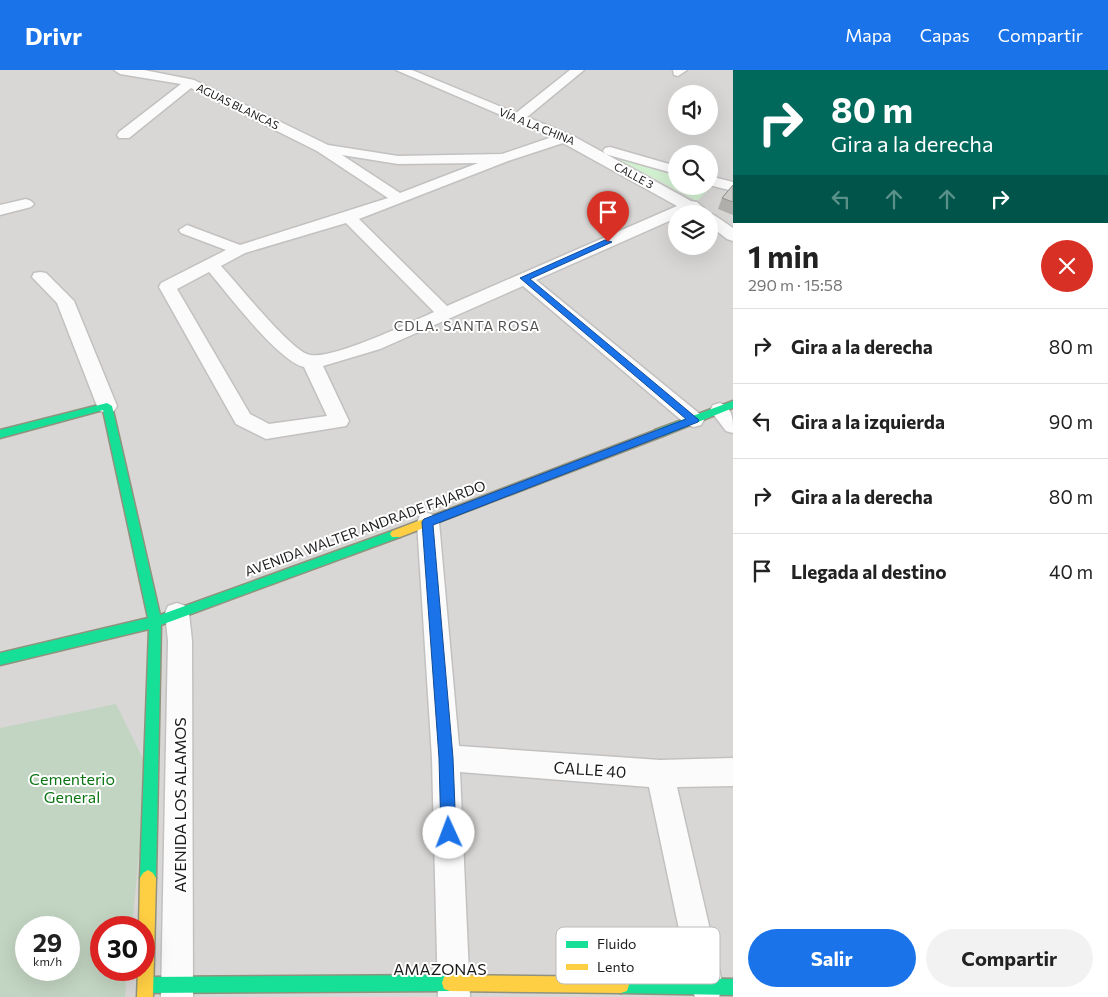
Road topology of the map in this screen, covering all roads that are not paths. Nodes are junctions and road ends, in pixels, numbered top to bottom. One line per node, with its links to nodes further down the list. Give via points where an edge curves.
1 (120, 70): 5 (street, AGUAS BLANCAS)
2 (402, 70): 4 (street, VÍA A LA CHINA)
3 (578, 70): 6 (street)
4 (420, 73): 6 (street, VÍA A LA CHINA)
5 (190, 82): 7 (street); 9 (street, AGUAS BLANCAS)
6 (518, 119): 8 (street, VÍA A LA CHINA)
7 (124, 135)
8 (564, 138): 10 (street); 11 (street, VÍA A LA CHINA); 16 (street, CALLE 3)
9 (322, 148): 10 (street, via 398,160); 14 (street)
10 (503, 158): 14 (street)
11 (668, 168)
12 (718, 183): 13 (street)
13 (733, 187)
14 (399, 199): 18 (street)
15 (26, 204): 17 (street)
16 (688, 205)
17 (0, 210)
18 (349, 217): 23 (street); 27 (street)
19 (668, 221): 26 (street)
20 (718, 225): 22 (street)
21 (187, 230): 23 (street)
22 (733, 236)
23 (239, 250): 24 (street)
24 (211, 264): 28 (street, via 286,347 304,361); 28 (street, via 167,287 243,419 266,432 339,421)
25 (40, 277): 29 (street, via 65,301)
26 (524, 278): 27 (street); 31 (street)
27 (445, 314): 28 (street, via 340,357)
28 (310, 361)
29 (107, 406): 33 (street); 35 (street)
30 (726, 407): 31 (street, AVENIDA WALTER ANDRADE FAJARDO); 32 (street)
31 (694, 420): 34 (street, AVENIDA WALTER ANDRADE FAJARDO)
32 (733, 426)
33 (0, 434)
34 (428, 522): 35 (street, AVENIDA WALTER ANDRADE FAJARDO); 37 (street)
35 (166, 618): 36 (street, AVENIDA WALTER ANDRADE FAJARDO); 43 (street, AVENIDA LOS ALAMOS); 44 (street, AVENIDA LOS ALAMOS, via 180,641)
36 (0, 659)
37 (446, 758): 39 (street, CALLE 40); 42 (street)
38 (733, 772): 39 (street, CALLE 40)
39 (660, 774): 40 (street)
40 (703, 927)
41 (720, 986): 42 (street, AMAZONAS)
42 (454, 990): 44 (street, AMAZONAS)
43 (146, 991): 44 (street, AMAZONAS)
44 (178, 991)

